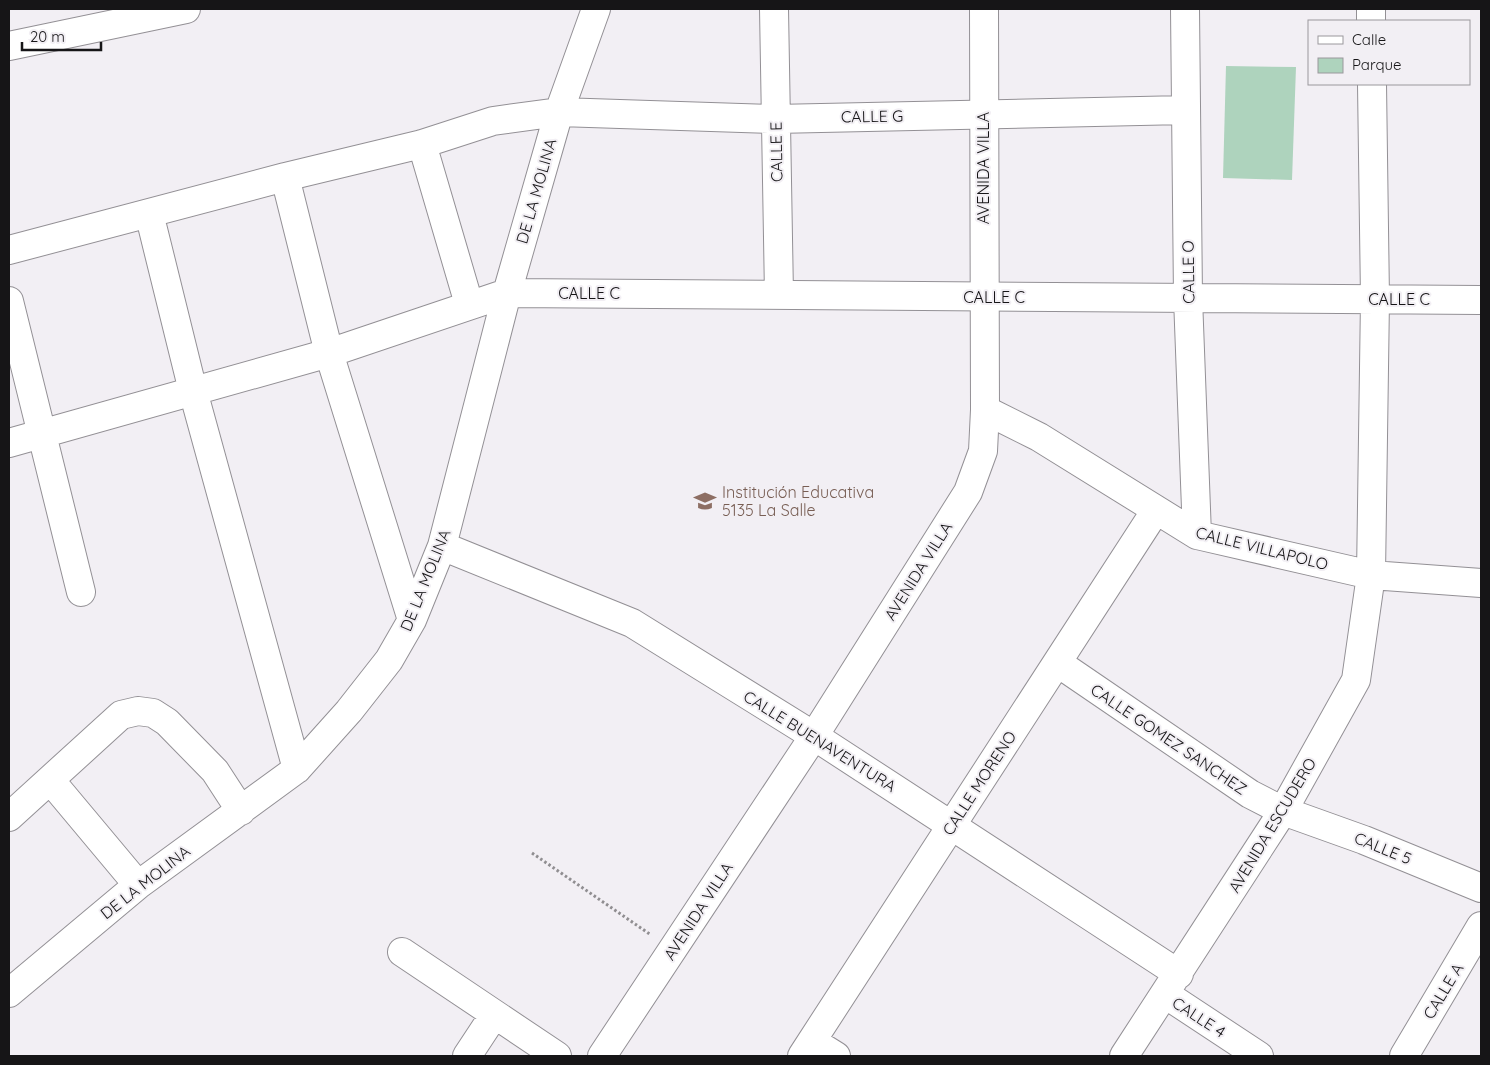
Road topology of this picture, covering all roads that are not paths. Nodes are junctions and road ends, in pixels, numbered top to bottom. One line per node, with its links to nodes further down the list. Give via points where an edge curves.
1 (186, 9): 6 (street)
2 (596, 9): 9 (street, DE LA MOLINA)
3 (774, 9): 11 (street, CALLE E)
4 (984, 9): 10 (street, AVENIDA VILLA)
5 (1185, 9): 8 (street, CALLE O)
6 (9, 46)
7 (1372, 85): 20 (street, AVENIDA ESCUDERO)
8 (1185, 110): 10 (street, CALLE G); 19 (street, CALLE O)
9 (559, 112): 11 (street, CALLE G); 12 (street, CALLE G, via 493,120); 16 (street, DE LA MOLINA)
10 (983, 114): 11 (street, CALLE G); 18 (street, AVENIDA VILLA)
11 (775, 118): 17 (street, CALLE E)
12 (422, 144): 13 (street, CALLE G); 23 (street)
13 (285, 177): 14 (street, CALLE G); 24 (street)
14 (149, 213): 15 (street, CALLE G); 25 (street)
15 (9, 250)
16 (507, 293): 17 (street, CALLE C); 23 (street, CALLE C); 31 (street, DE LA MOLINA)
17 (779, 295): 18 (street, CALLE C)
18 (984, 296): 19 (street, CALLE C); 26 (street, AVENIDA VILLA)
19 (1188, 298): 20 (street, CALLE C); 30 (street, CALLE O)
20 (1375, 299): 21 (street, CALLE C); 32 (street, AVENIDA ESCUDERO)
21 (1481, 300)
22 (9, 301): 27 (street)
23 (470, 304): 24 (street, CALLE C)
24 (328, 353): 25 (street, CALLE C); 35 (street)
25 (193, 391): 27 (street, CALLE C); 38 (street)
26 (985, 410): 29 (street, CALLE VILLAPOLO, via 1040,437); 37 (street, AVENIDA VILLA, via 983,451 968,492)
27 (43, 432): 28 (street, CALLE C); 34 (street)
28 (9, 443)
29 (1156, 510): 30 (street, CALLE VILLAPOLO); 36 (street, CALLE MORENO)
30 (1197, 535): 32 (street, CALLE VILLAPOLO)
31 (442, 546): 35 (street, DE LA MOLINA); 37 (street, CALLE BUENAVENTURA, via 632,623)
32 (1371, 575): 33 (street, CALLE VILLAPOLO); 41 (street, AVENIDA ESCUDERO, via 1356,680)
33 (1481, 583)
34 (81, 592)
35 (412, 620): 38 (street, DE LA MOLINA, via 389,660)
36 (1058, 663): 41 (street, CALLE GOMEZ SANCHEZ, via 1250,794); 43 (street, CALLE MORENO)
37 (814, 736): 43 (street, CALLE BUENAVENTURA); 54 (street, AVENIDA VILLA)
38 (297, 769): 40 (street, DE LA MOLINA)
39 (51, 781): 40 (street, via 121,716 138,710 153,713 167,722 215,771); 42 (street); 44 (street)
40 (241, 811): 44 (street, DE LA MOLINA)
41 (1283, 812): 45 (street, CALLE 5, via 1364,840); 48 (street, AVENIDA ESCUDERO)
42 (9, 817)
43 (952, 825): 48 (street, CALLE BUENAVENTURA); 51 (street, CALLE MORENO)
44 (138, 884): 49 (street, DE LA MOLINA)
45 (1481, 888)
46 (1481, 926): 58 (street, CALLE A)
47 (402, 952): 50 (street)
48 (1172, 984): 56 (street, AVENIDA ESCUDERO); 57 (street, CALLE 4)
49 (9, 993)
50 (494, 1015): 52 (street); 53 (street)
51 (807, 1048): 55 (street)
52 (467, 1056)
53 (557, 1056)
54 (602, 1056)
55 (836, 1056)
56 (1124, 1056)
57 (1259, 1056)
58 (1404, 1056)

